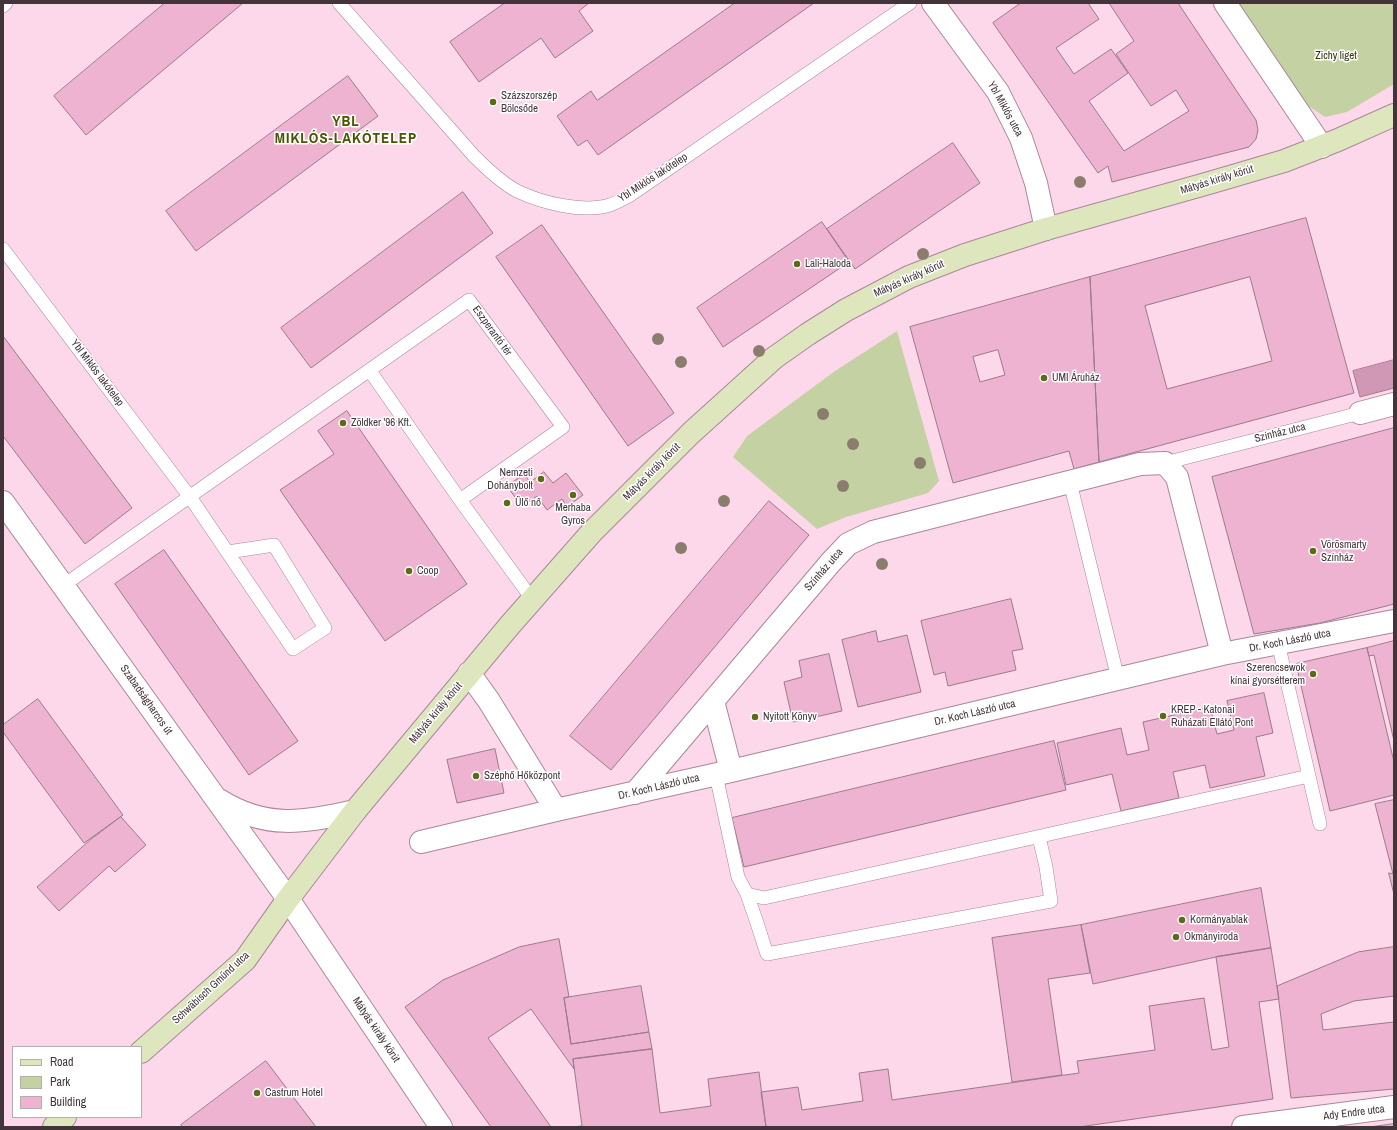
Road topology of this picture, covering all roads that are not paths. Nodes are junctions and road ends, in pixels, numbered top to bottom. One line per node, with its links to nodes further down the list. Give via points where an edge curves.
1 (6, 3): 6 (lane)
2 (339, 3): 3 (lane, Ybl Miklós lakótelep, via 488,170 516,190 533,197 562,206 589,208 610,205 630,196)
3 (910, 3)
4 (934, 3): 9 (street, Ybl Miklós utca, via 998,92 1021,138 1036,183)
5 (1225, 3): 8 (street)
6 (3, 6)
7 (1394, 115): 8 (main road, Mátyás király körút)
8 (1322, 147): 9 (main road, Mátyás király körút, via 1209,184)
9 (1046, 229): 21 (main road, Mátyás király körút, via 909,277 846,310 774,358 691,432 591,533)
10 (3, 249): 16 (lane, Ybl Miklós lakótelep)
11 (370, 371): 16 (lane); 17 (lane); 17 (lane, Eszperantó tér, via 469,300 563,428)
12 (1394, 404): 13 (street, Színház utca)
13 (1360, 413): 14 (lane, Színház utca)
14 (1165, 463): 15 (street, Színház utca, via 1140,464); 24 (street, via 1177,477)
15 (1070, 482): 26 (lane); 27 (street, Színház utca, via 874,532 848,544)
16 (190, 497): 19 (lane, Ybl Miklós lakótelep); 20 (lane)
17 (460, 500): 21 (lane)
18 (3, 502): 20 (street, Szabadságharcos út)
19 (228, 552): 19 (lane, Ybl Miklós lakótelep, via 293,648 325,628 274,545)
20 (64, 585): 31 (street, Szabadságharcos út)
21 (532, 599): 25 (main road, Mátyás király körút)
22 (1394, 621): 23 (street, Dr. Koch László utca)
23 (1278, 643): 24 (street, Dr. Koch László utca); 29 (lane)
24 (1222, 654): 26 (street, Dr. Koch László utca)
25 (469, 673): 32 (street); 33 (main road, Mátyás király körút)
26 (1118, 679): 28 (street, Dr. Koch László utca)
27 (713, 701): 28 (street); 30 (street, Színház utca)
28 (723, 773): 30 (street, Dr. Koch László utca); 37 (lane, via 738,877)
29 (1309, 776): 34 (lane); 35 (lane)
30 (635, 793): 32 (street, Dr. Koch László utca)
31 (216, 799): 33 (street, via 250,815 286,821 306,821); 38 (street, Szabadságharcos út)
32 (556, 810): 36 (street, Dr. Koch László utca)
33 (355, 811): 38 (main road, Mátyás király körút)
34 (1320, 824)
35 (1039, 837): 37 (lane, via 764,898); 37 (lane, via 1051,902 766,954)
36 (420, 842)
37 (747, 894)
38 (288, 899): 39 (main road, Schwäbisch Gmünd utca, via 245,960); 44 (street, Mátyás király körút)
39 (142, 1051)
40 (1394, 1107): 42 (street, Ady Endre utca)
41 (64, 1118): 43 (main road)
42 (1251, 1126)
43 (54, 1127)
44 (441, 1127)

